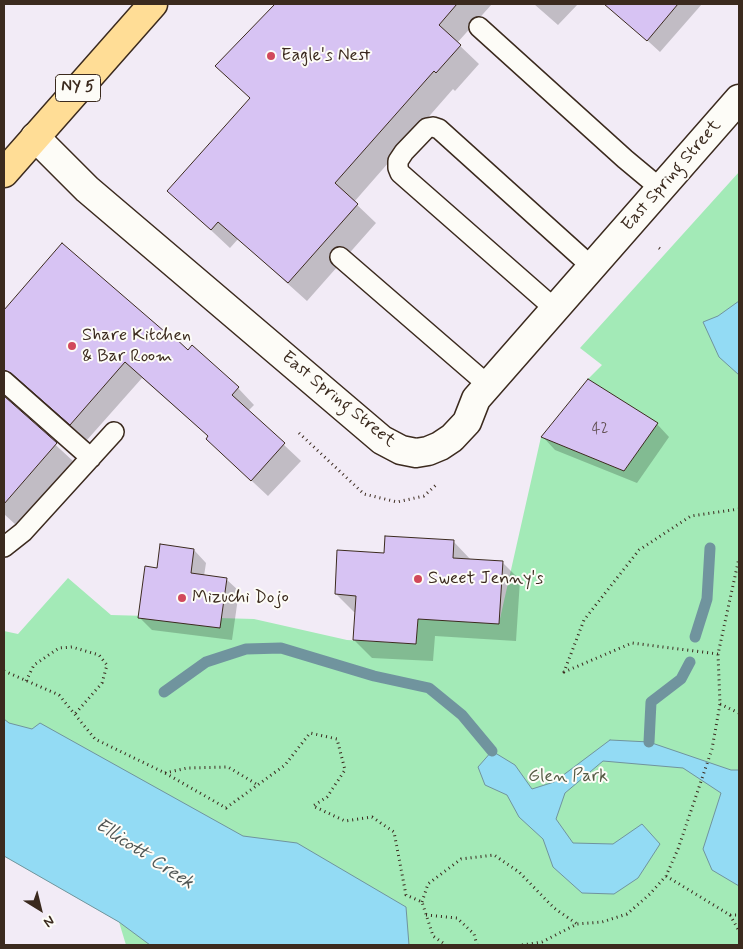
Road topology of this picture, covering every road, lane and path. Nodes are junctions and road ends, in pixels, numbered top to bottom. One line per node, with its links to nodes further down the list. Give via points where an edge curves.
1 (153, 4): 4 (main road, NY 5)
2 (479, 27): 6 (lane)
3 (739, 100): 6 (street, East Spring Street)
4 (35, 138): 5 (main road, NY 5); 11 (street, East Spring Street, via 87,189 382,440 400,450 416,453 440,446 467,422)
5 (4, 173)
6 (661, 189): 8 (street, East Spring Street)
7 (340, 256): 11 (lane)
8 (592, 267): 9 (street, East Spring Street); 9 (lane, via 439,128 427,128 404,152 398,161 400,173)
9 (555, 309): 11 (street, East Spring Street)
10 (4, 381): 13 (lane)
11 (482, 392)
12 (114, 432): 13 (lane)
13 (91, 458): 15 (lane, via 24,532)
14 (739, 509): 17 (path, via 691,516 639,550 584,620 564,672 632,643)
15 (4, 547)
16 (739, 558): 17 (path)
17 (718, 654): 20 (path)
18 (4, 671): 19 (path)
19 (26, 681): 22 (path, via 59,695); 22 (path, via 34,665 59,648 72,647 99,656 107,665 102,683)
20 (720, 704): 21 (path); 25 (path, via 712,749)
21 (739, 713)
22 (75, 714): 23 (path, via 95,739)
23 (164, 773): 24 (path, via 187,768 228,767); 24 (path, via 226,808)
24 (258, 785): 26 (path, via 285,765 310,733 337,739 345,770 326,796 313,806 345,821 372,817 394,832 406,894)
25 (666, 876): 29 (path); 30 (path, via 627,914 602,922)
26 (422, 902): 28 (path); 30 (path, via 428,884 461,859 494,855 519,872 554,908)
27 (739, 914): 29 (path)
28 (426, 915): 33 (path, via 433,936); 34 (path, via 457,918 474,934)
29 (730, 915): 31 (path)
30 (577, 924): 32 (path)
31 (739, 931)
32 (542, 944): 35 (path)
33 (446, 945)
34 (477, 945)
35 (522, 945)

